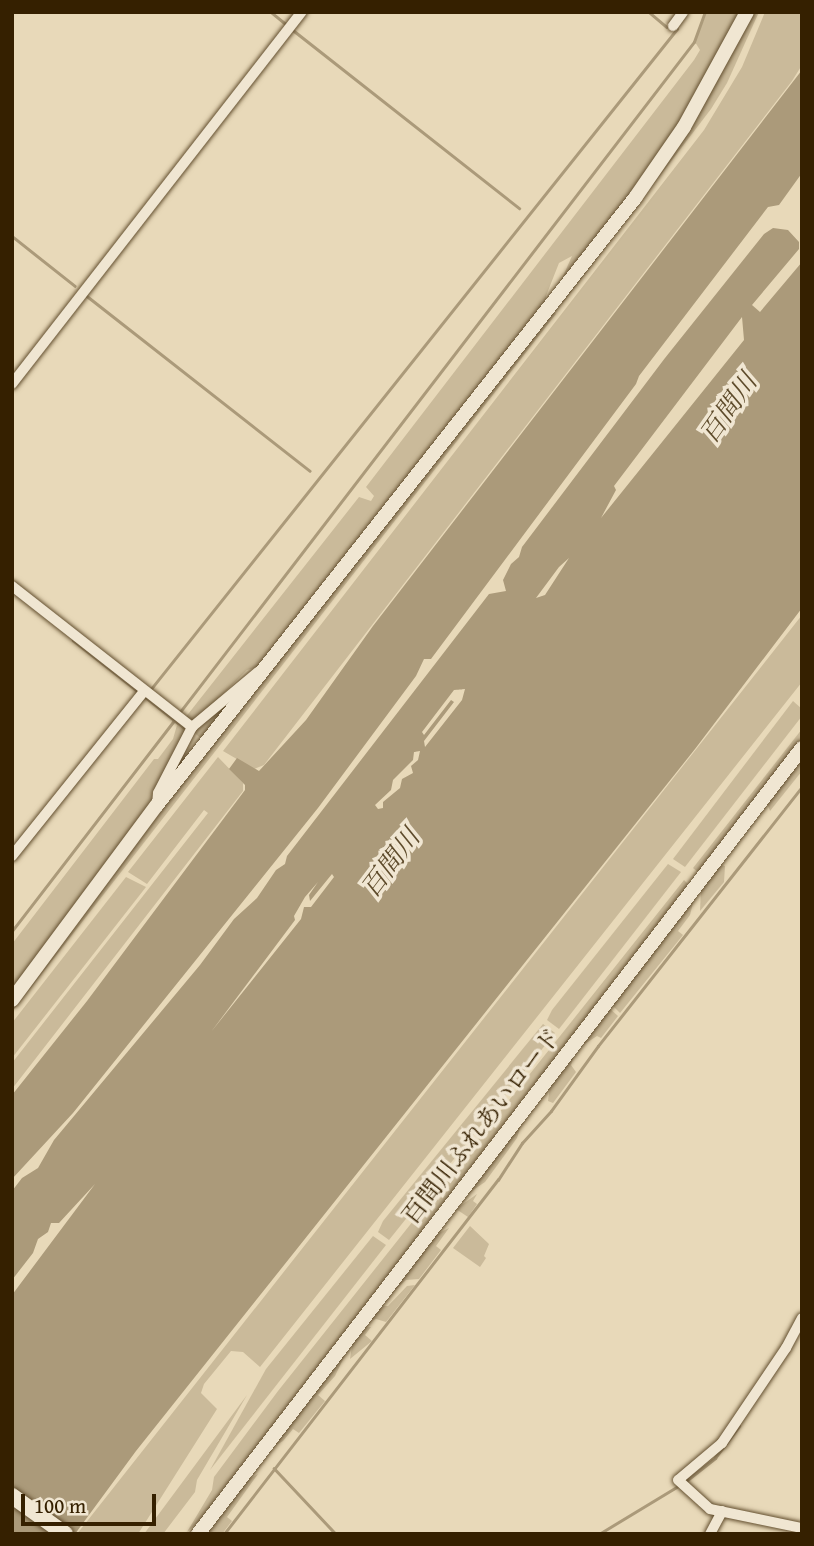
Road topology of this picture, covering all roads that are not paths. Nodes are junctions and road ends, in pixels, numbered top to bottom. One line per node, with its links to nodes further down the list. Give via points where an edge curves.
1 (302, 12): 5 (street)
2 (683, 12): 4 (street)
3 (746, 13): 7 (street, via 684,127 635,198)
4 (673, 26)
5 (12, 384)
6 (12, 586): 8 (street)
7 (264, 669): 9 (street); 11 (street)
8 (144, 693): 9 (street); 12 (street)
9 (192, 727): 11 (street, via 158,793)
10 (802, 748): 19 (street, 百間川ふれあいロード)
11 (157, 805): 13 (street)
12 (12, 856)
13 (12, 1000)
14 (802, 1318): 16 (street, via 722,1443 678,1480 710,1509)
15 (12, 1496): 18 (main road)
16 (722, 1511): 17 (street); 20 (street)
17 (802, 1528)
18 (65, 1534)
19 (198, 1534)
20 (710, 1534)

